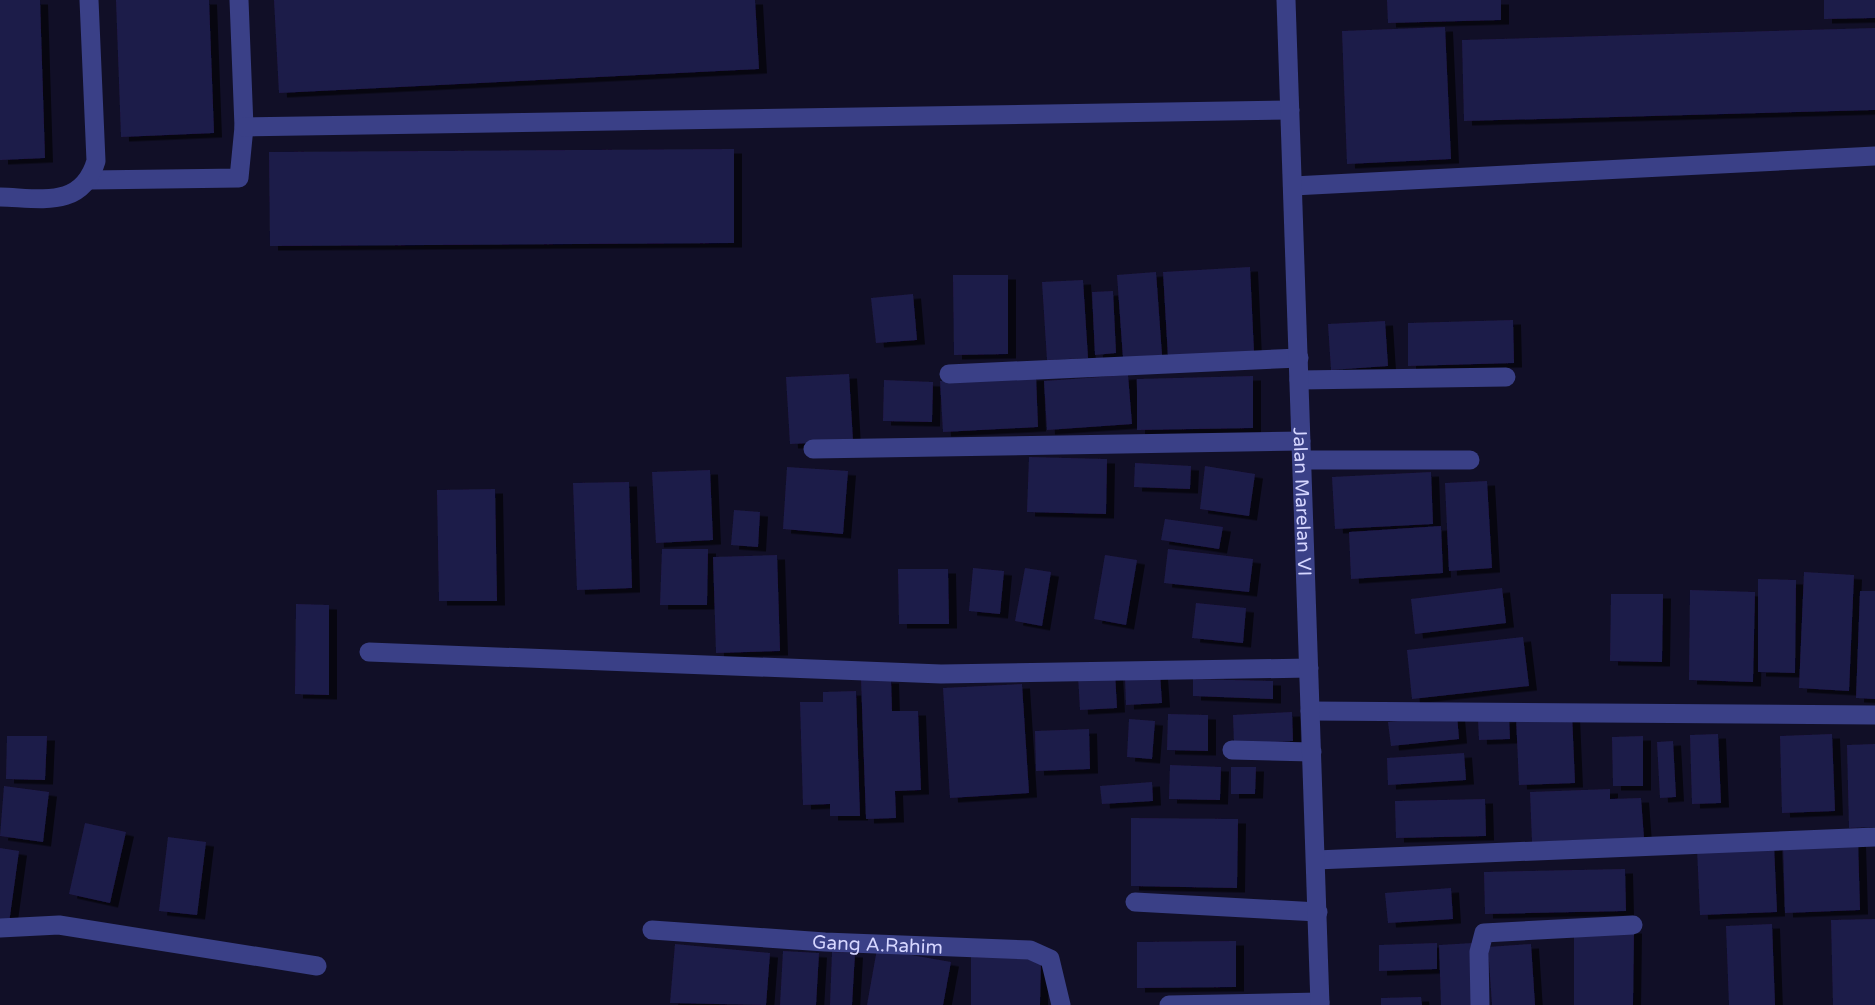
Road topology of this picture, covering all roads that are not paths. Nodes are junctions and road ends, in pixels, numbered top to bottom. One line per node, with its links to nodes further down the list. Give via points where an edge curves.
1 (89, 0): 7 (street, via 96,161)
2 (239, 0): 5 (street)
3 (1286, 0): 4 (street, Jalan Marelan VI)
4 (1290, 110): 5 (street); 8 (street, Jalan Marelan VI)
5 (244, 127): 7 (street, via 239,178)
6 (1875, 156): 8 (street)
7 (91, 180): 9 (street, via 55,198)
8 (1293, 186): 10 (street, Jalan Marelan VI)
9 (0, 197)
10 (1298, 358): 11 (street); 13 (street, Jalan Marelan VI)
11 (949, 374)
12 (1507, 377): 13 (street)
13 (1299, 380): 15 (street, Jalan Marelan VI)
14 (813, 449): 15 (street)
15 (1301, 451): 16 (street); 18 (street, Jalan Marelan VI)
16 (1470, 460)
17 (369, 652): 18 (street, via 940,674)
18 (1309, 668): 19 (street, Jalan Marelan VI)
19 (1310, 711): 20 (street); 22 (street, Jalan Marelan VI)
20 (1875, 715)
21 (1232, 750): 22 (street)
22 (1312, 752): 24 (street, Jalan Marelan VI)
23 (1875, 837): 24 (street)
24 (1315, 860): 26 (street, Jalan Marelan VI)
25 (1135, 902): 26 (street)
26 (1318, 912): 31 (street, Jalan Marelan VI)
27 (1633, 925): 34 (street, via 1484,933 1479,952)
28 (0, 928): 30 (street, via 59,925)
29 (652, 930): 32 (street, Gang A.Rahim, via 1030,950 1050,959)
30 (317, 965)
31 (1320, 1004): 33 (street)
32 (1061, 1005)
33 (1169, 1005)
34 (1480, 1005)

